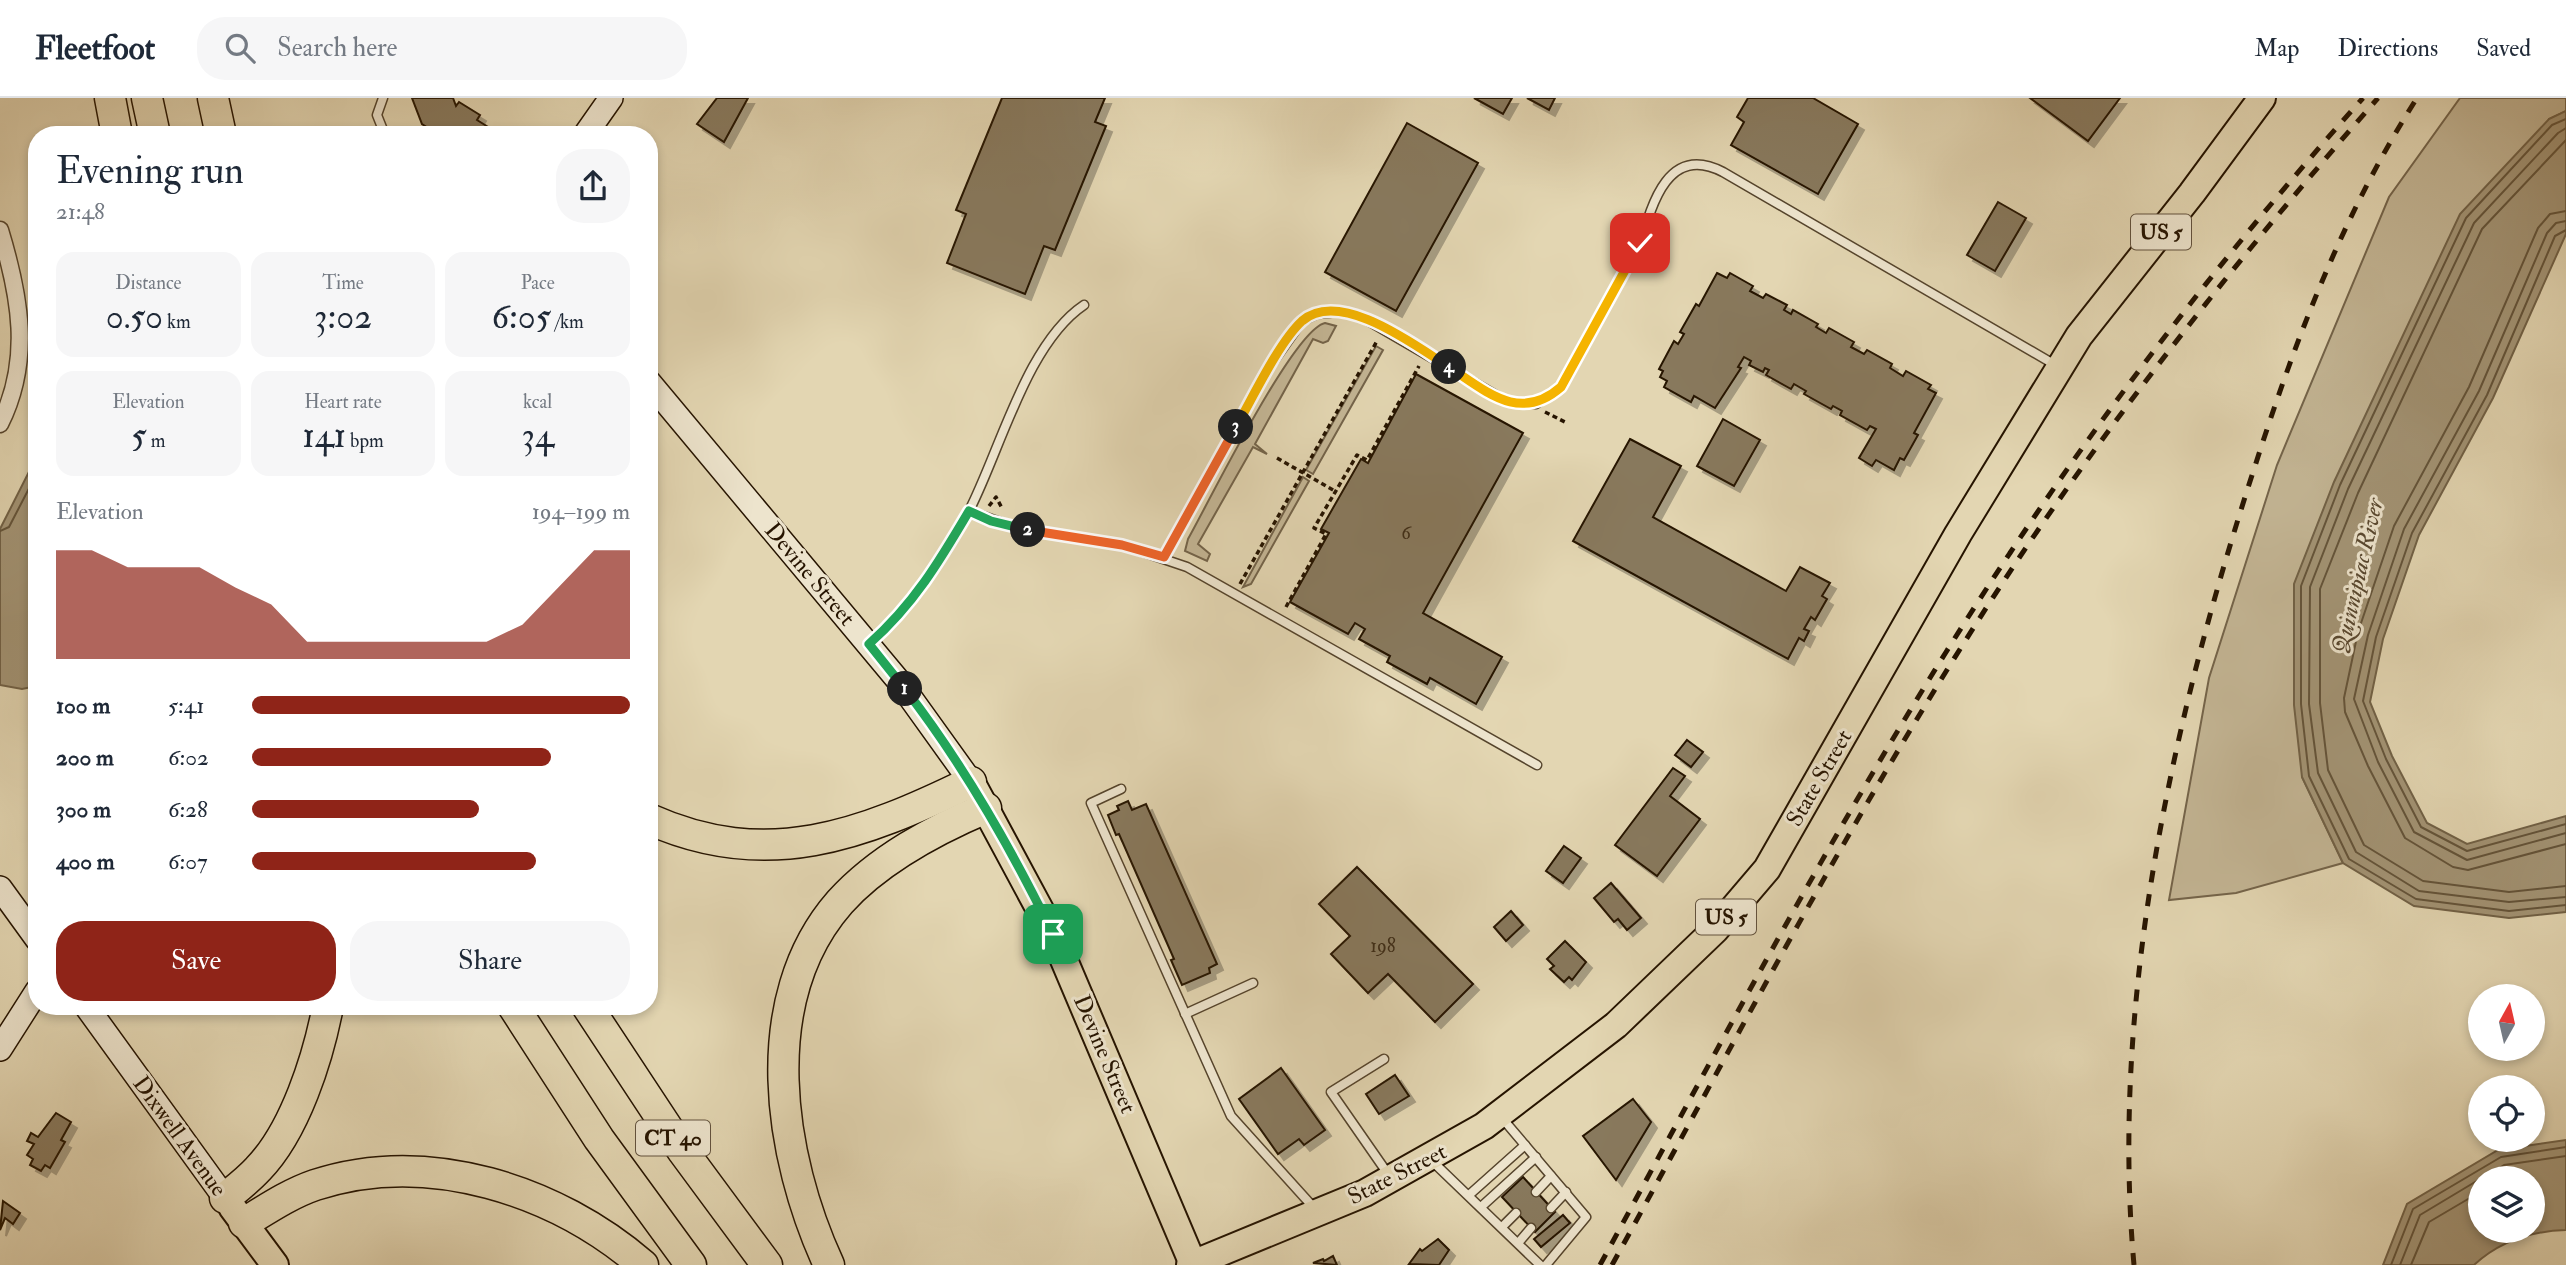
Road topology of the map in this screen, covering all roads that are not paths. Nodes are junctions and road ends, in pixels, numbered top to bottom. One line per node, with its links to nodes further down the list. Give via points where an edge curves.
1 (110, 98): 7 (highway)
2 (147, 98): 8 (highway)
3 (213, 98): 9 (highway)
4 (383, 98): 10 (lane, via 377,115)
5 (611, 98): 11 (main road)
6 (2262, 98): 14 (main road, State Street / US 5)
7 (115, 126)
8 (153, 126)
9 (219, 126)
10 (381, 126)
11 (591, 126)
12 (0, 230): 16 (street, via 15,281 22,356)
13 (1084, 306): 17 (lane, via 1065,318 1041,353)
14 (2059, 367): 18 (lane, via 1723,172 1705,165 1682,167 1665,182 1640,243 1561,387 1536,404 1506,401 1358,315 1317,314 1303,321 1268,369); 36 (main road, State Street / US 5, via 1767,869 1651,995)
15 (658, 393): 19 (main road, Devine Street)
16 (0, 424)
17 (969, 511): 18 (lane, via 1017,528 1122,545); 19 (lane, via 925,585)
18 (1164, 557): 20 (lane)
19 (869, 644): 21 (main road, Devine Street)
20 (1537, 765)
21 (971, 782): 23 (main road, Devine Street); 24 (highway, via 873,825 803,844 713,841)
22 (1121, 789): 29 (lane, via 1091,803)
23 (986, 808): 58 (highway, via 906,849 853,889 820,929 798,978 785,1042 785,1106 806,1210); 59 (main road, Devine Street, via 1053,934)
24 (658, 822)
25 (0, 888): 26 (main road)
26 (28, 927)
27 (1254, 983): 29 (lane)
28 (28, 1005): 34 (main road)
29 (1185, 1014): 48 (lane, via 1231,1116)
30 (93, 1015): 45 (main road, Dixwell Avenue)
31 (326, 1015): 45 (highway, via 312,1066 291,1116 260,1167)
32 (519, 1015): 56 (highway, CT 40, via 599,1139)
33 (593, 1015): 57 (highway, CT 40, via 682,1150)
34 (0, 1049)
35 (1384, 1059): 41 (lane, via 1331,1092)
36 (1499, 1115): 37 (lane); 39 (main road, State Street / US 5)
37 (1525, 1145): 38 (lane); 44 (lane)
38 (1536, 1157): 40 (lane); 46 (lane)
39 (1430, 1159): 41 (main road, State Street / US 5); 44 (lane)
40 (1551, 1176): 42 (lane); 43 (lane)
41 (1392, 1179): 48 (main road, State Street / US 5)
42 (1536, 1192)
43 (1566, 1192): 47 (lane); 61 (lane, via 1586,1216)
44 (1469, 1195): 46 (lane)
45 (225, 1198): 50 (main road, Dixwell Avenue)
46 (1481, 1207): 51 (lane)
47 (1551, 1208)
48 (1319, 1213): 59 (main road, State Street / US 5)
49 (1516, 1213): 51 (lane)
50 (244, 1223): 54 (main road, Dixwell Avenue); 55 (highway, via 278,1202 331,1181 389,1173 446,1175 507,1188 563,1209)
51 (1503, 1226): 53 (lane)
52 (1531, 1228): 53 (lane)
53 (1519, 1241): 60 (lane)
54 (275, 1265)
55 (643, 1265)
56 (691, 1265)
57 (766, 1265)
58 (829, 1265)
59 (1192, 1265)
60 (1540, 1265)
61 (1546, 1265)

